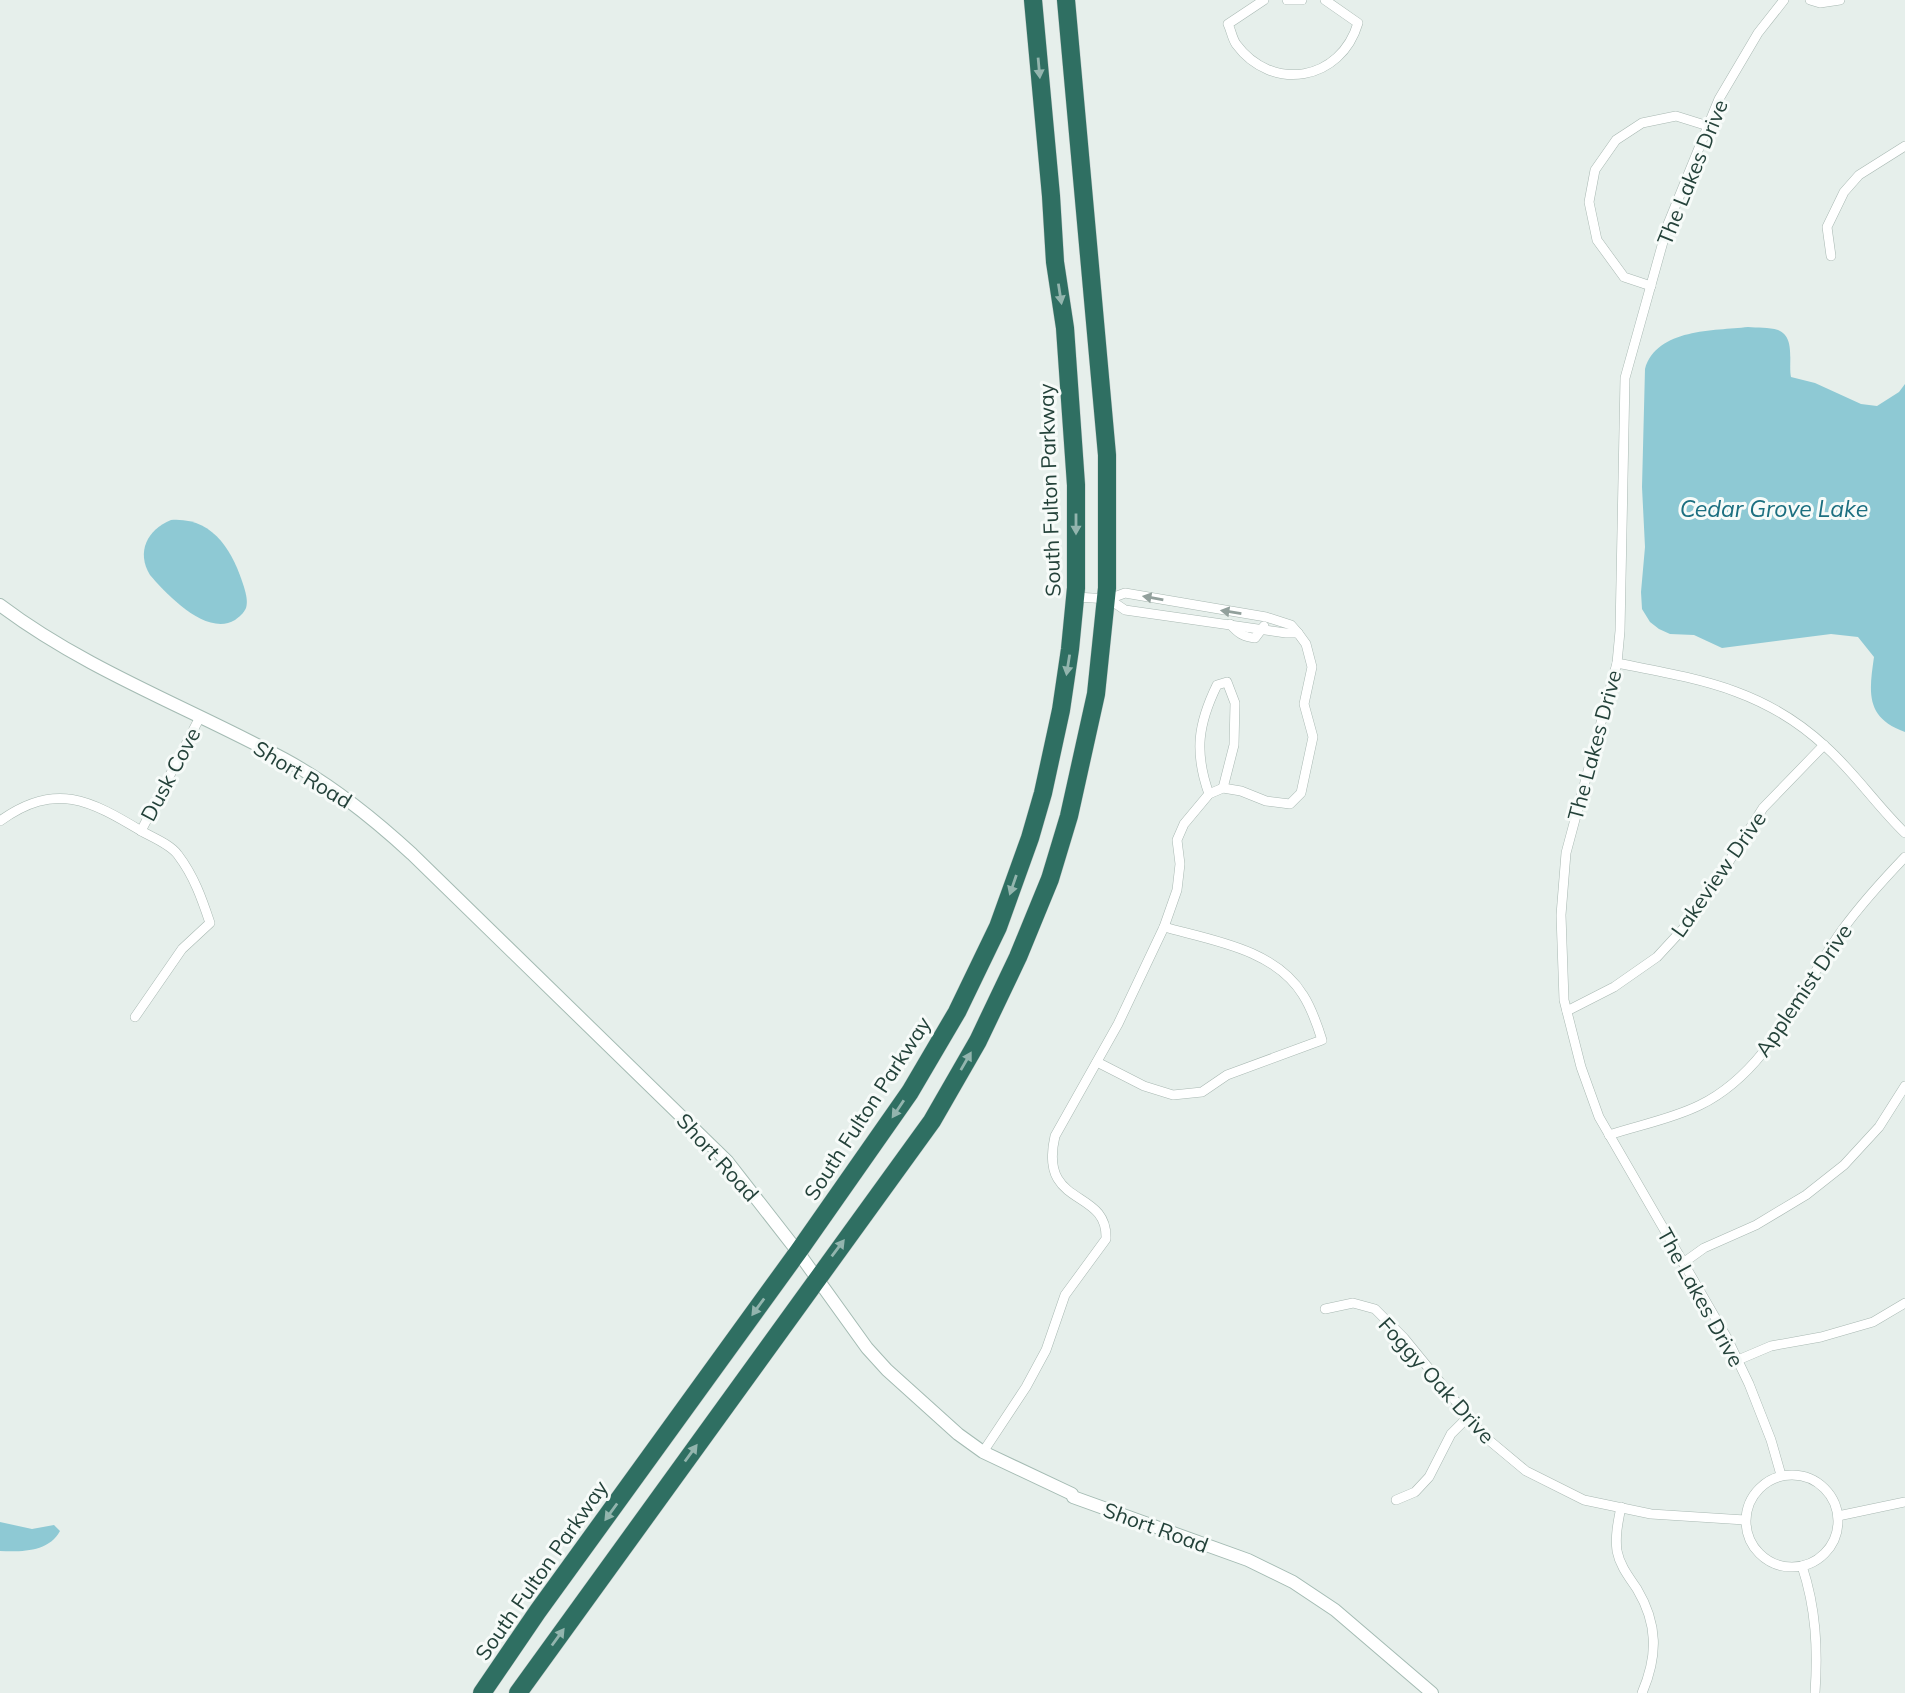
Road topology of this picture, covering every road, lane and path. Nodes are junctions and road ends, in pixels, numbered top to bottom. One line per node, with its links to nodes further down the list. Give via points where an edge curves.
1 (1033, 0): 14 (highway, South Fulton Parkway, one-way to 14, via 1066,341 1076,485)
2 (1066, 0): 15 (highway, via 1107,455)
3 (1264, 0): 6 (street, via 1228,24 1235,42 1265,68 1291,75 1317,72 1353,39 1358,23)
4 (1287, 0): 5 (street)
5 (1302, 0)
6 (1325, 0)
7 (1784, 0): 10 (street, The Lakes Drive, via 1758,33)
8 (1810, 0): 9 (street)
9 (1840, 0)
10 (1708, 126): 13 (street, The Lakes Drive, via 1668,224); 13 (street, via 1676,116 1642,123 1616,140 1595,170 1589,202 1597,240 1625,277)
11 (1905, 146): 12 (street, via 1859,175 1844,192 1827,227)
12 (1831, 256)
13 (1651, 286): 22 (street, The Lakes Drive, via 1625,378)
14 (1076, 597): 15 (street); 37 (highway, South Fulton Parkway, one-way to 37, via 1044,793 998,927 929,1062)
15 (1108, 599): 17 (street, one-way to 15, via 1125,593); 19 (street, via 1125,610); 39 (highway, one-way to 15, via 932,1121 978,1041 1018,957 1050,879 1069,816 1096,694)
16 (0, 605): 23 (street, Short Road, via 54,641)
17 (1197, 606): 18 (street, one-way to 17); 19 (street)
18 (1266, 617): 20 (street); 21 (street, via 1291,625)
19 (1194, 619): 20 (street, via 1230,624 1246,637 1255,638)
20 (1263, 629): 21 (street)
21 (1298, 633): 25 (street, via 1312,667 1304,704 1312,737 1301,793 1290,804)
22 (1617, 663): 24 (street, via 1737,691 1781,711); 32 (street, The Lakes Drive, via 1566,853 1561,915)
23 (200, 717): 28 (street, Dusk Cove); 37 (street, Short Road, via 332,788 412,853 727,1161)
24 (1824, 745): 29 (street); 32 (street, Lakeview Drive, via 1763,808 1693,918 1657,957 1614,988)
25 (1223, 788): 26 (street); 26 (street, via 1234,745 1235,703 1227,682 1217,685 1204,712 1199,748)
26 (1209, 794): 31 (street, via 1177,839 1177,890)
27 (0, 821): 28 (street, via 20,806 53,798 79,799)
28 (141, 831): 33 (street, via 177,852 196,883 210,923 182,949)
29 (1905, 833)
30 (1905, 857): 36 (street, Applemist Drive, via 1843,930 1759,1058 1701,1105)
31 (1164, 927): 34 (street); 34 (street, via 1245,950 1278,968 1302,992 1322,1040 1227,1075 1202,1092 1173,1095)
32 (1567, 1011): 36 (street, The Lakes Drive, via 1581,1067)
33 (135, 1017)
34 (1097, 1062): 44 (street, via 1055,1136 1051,1153 1055,1177 1071,1194 1094,1207 1103,1220 1106,1240 1065,1295 1046,1350)
35 (1905, 1086): 38 (street, via 1879,1127 1844,1165 1806,1195)
36 (1609, 1135): 38 (street, The Lakes Drive)
37 (798, 1252): 39 (street, Short Road); 52 (highway, South Fulton Parkway, one-way to 52)
38 (1683, 1263): 42 (street, The Lakes Drive)
39 (816, 1278): 44 (street, Short Road, via 887,1370); 53 (highway, one-way to 39)
40 (1905, 1303): 42 (street, via 1873,1322 1771,1346)
41 (1325, 1309): 43 (street, Foggy Oak Drive, via 1353,1303 1375,1310 1404,1338)
42 (1738, 1360): 45 (street, The Lakes Drive)
43 (1468, 1417): 46 (street, via 1451,1434 1429,1477 1415,1492); 48 (street, Foggy Oak Drive, via 1526,1471 1584,1500)
44 (983, 1452): 54 (street, Short Road, via 1073,1497 1248,1560 1293,1583 1335,1610)
45 (1781, 1475): 49 (street, via 1797,1474 1819,1483 1834,1501); 50 (street, via 1756,1492)
46 (1396, 1500)
47 (1905, 1502): 49 (street)
48 (1621, 1507): 50 (street, Foggy Oak Drive, via 1651,1514); 55 (street, via 1618,1552 1623,1570 1649,1611 1654,1646 1651,1672)
49 (1838, 1516): 51 (street, via 1833,1542 1815,1561)
50 (1745, 1520): 51 (street, via 1747,1534 1762,1557 1788,1567)
51 (1802, 1566): 56 (street, via 1812,1596 1818,1651)
52 (482, 1693)
53 (518, 1693)
54 (1432, 1693)
55 (1642, 1693)
56 (1815, 1693): 57 (street)
57 (1826, 1693)

